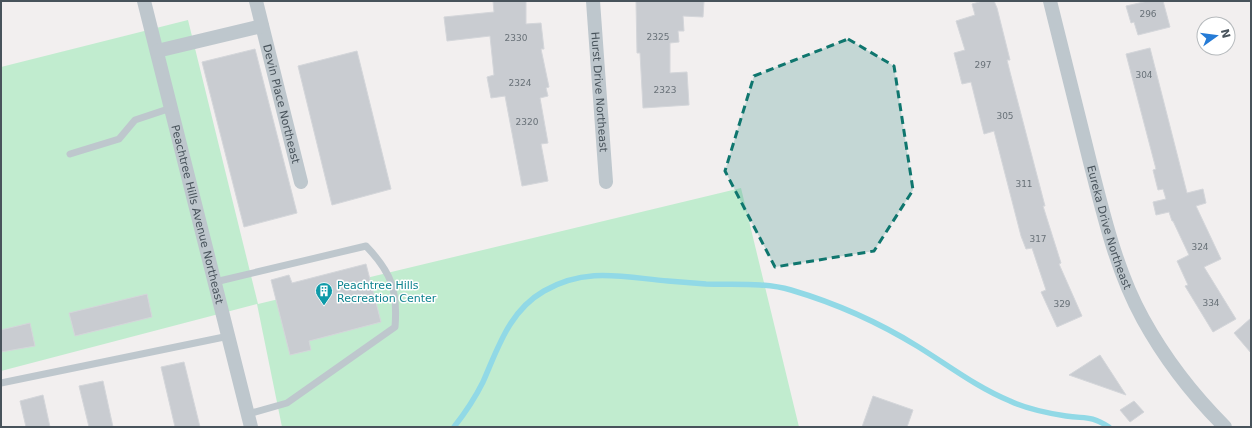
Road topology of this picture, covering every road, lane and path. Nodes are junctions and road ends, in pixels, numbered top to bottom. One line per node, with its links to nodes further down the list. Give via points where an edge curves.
1 (144, 1): 6 (street, Peachtree Hills Avenue Northeast)
2 (256, 1): 5 (street, Devin Place Northeast)
3 (593, 1): 10 (street, Hurst Drive Northeast)
4 (1050, 1): 15 (street, Eureka Drive Northeast, via 1108,232 1123,276 1143,318 1167,358 1200,402)
5 (262, 26): 6 (street); 9 (street, Devin Place Northeast)
6 (157, 51): 7 (street, Peachtree Hills Avenue Northeast)
7 (171, 108): 8 (lane, via 135,120 119,139); 11 (street, Peachtree Hills Avenue Northeast)
8 (70, 154)
9 (301, 182)
10 (606, 182)
11 (215, 282): 12 (street, Peachtree Hills Avenue Northeast); 14 (lane, via 366,246 381,262 395,297 394,327 287,403)
12 (229, 336): 13 (lane); 14 (street, Peachtree Hills Avenue Northeast)
13 (1, 383)
14 (250, 420)
15 (1225, 427)

